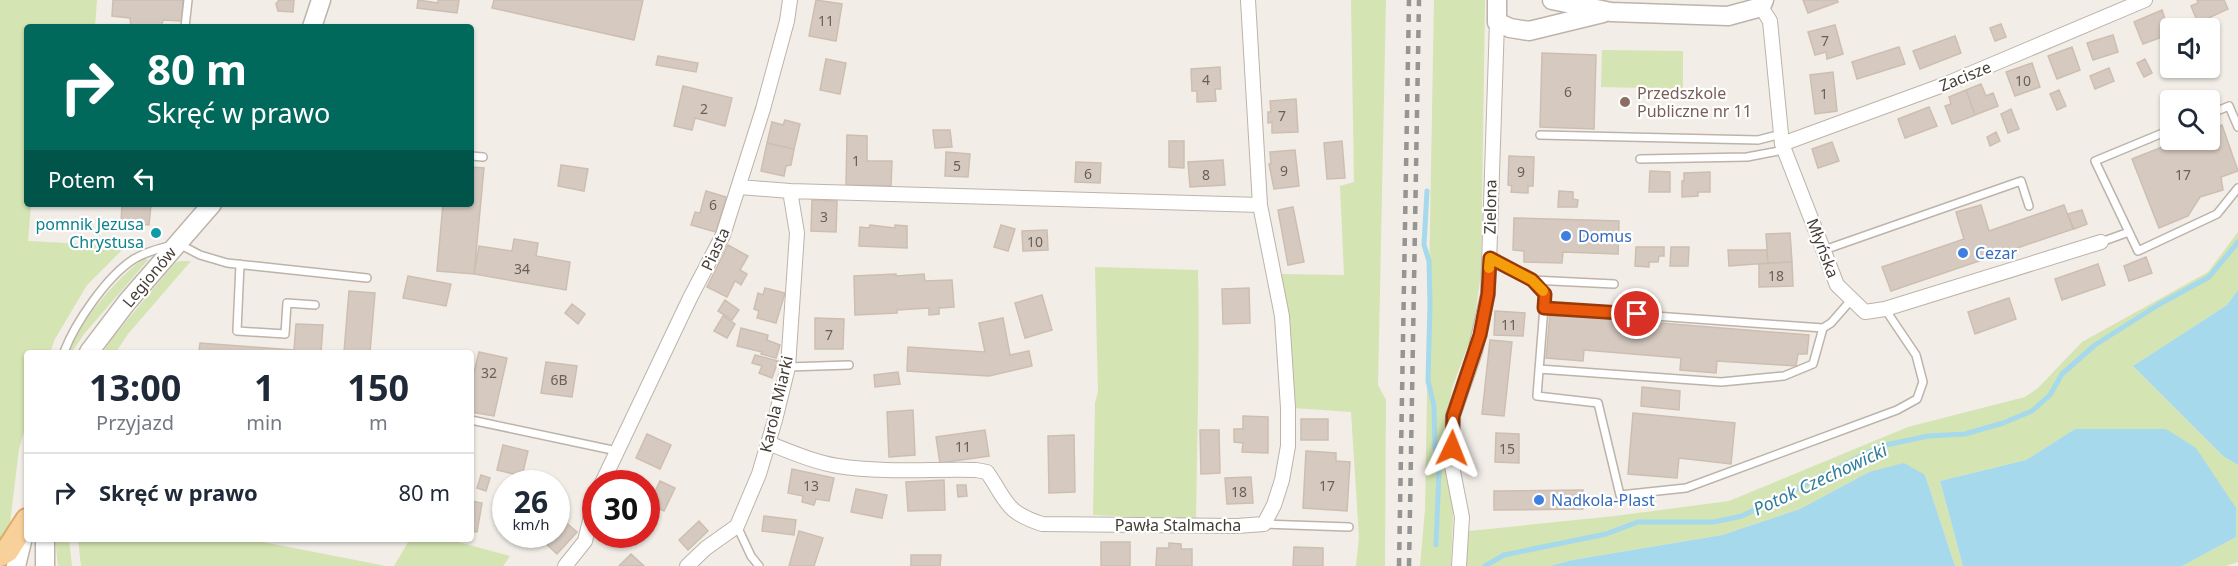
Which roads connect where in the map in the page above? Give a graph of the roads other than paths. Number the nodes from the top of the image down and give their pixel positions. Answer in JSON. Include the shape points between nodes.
{"nodes":[{"id":1,"x":188,"y":0,"type":"edge"},
{"id":2,"x":321,"y":0,"type":"edge"},
{"id":3,"x":790,"y":0,"type":"edge"},
{"id":4,"x":1248,"y":0,"type":"edge"},
{"id":5,"x":1515,"y":0,"type":"edge"},
{"id":6,"x":1552,"y":0,"type":"edge"},
{"id":7,"x":2145,"y":0,"type":"edge"},
{"id":8,"x":1763,"y":3,"type":"edge"},
{"id":9,"x":1497,"y":10,"type":"edge"},
{"id":10,"x":1611,"y":12,"type":"junction"},
{"id":11,"x":184,"y":24,"type":"edge"},
{"id":12,"x":313,"y":24,"type":"edge"},
{"id":13,"x":2220,"y":110,"type":"edge"},
{"id":14,"x":2238,"y":127,"type":"edge"},
{"id":15,"x":2160,"y":134,"type":"edge"},
{"id":16,"x":1540,"y":135,"type":"dead end"},
{"id":17,"x":1782,"y":142,"type":"junction"},
{"id":18,"x":474,"y":156,"type":"edge"},
{"id":19,"x":483,"y":158,"type":"dead end"},
{"id":20,"x":1640,"y":159,"type":"dead end"},
{"id":21,"x":739,"y":187,"type":"junction"},
{"id":22,"x":2238,"y":188,"type":"edge"},
{"id":23,"x":790,"y":191,"type":"junction"},
{"id":24,"x":1260,"y":205,"type":"junction"},
{"id":25,"x":2029,"y":206,"type":"dead end"},
{"id":26,"x":209,"y":207,"type":"edge"},
{"id":27,"x":2129,"y":232,"type":"junction"},
{"id":28,"x":2101,"y":242,"type":"joint"},
{"id":29,"x":177,"y":243,"type":"junction"},
{"id":30,"x":1824,"y":250,"type":"junction"},
{"id":31,"x":1490,"y":258,"type":"junction"},
{"id":32,"x":240,"y":264,"type":"junction"},
{"id":33,"x":367,"y":278,"type":"dead end"},
{"id":34,"x":1532,"y":280,"type":"junction"},
{"id":35,"x":1614,"y":284,"type":"dead end"},
{"id":36,"x":1852,"y":298,"type":"junction"},
{"id":37,"x":315,"y":305,"type":"dead end"},
{"id":38,"x":1544,"y":308,"type":"junction"},
{"id":39,"x":1885,"y":309,"type":"junction"},
{"id":40,"x":1823,"y":328,"type":"junction"},
{"id":41,"x":65,"y":350,"type":"edge"},
{"id":42,"x":91,"y":350,"type":"edge"},
{"id":43,"x":849,"y":364,"type":"dead end"},
{"id":44,"x":788,"y":367,"type":"junction"},
{"id":45,"x":1539,"y":369,"type":"junction"},
{"id":46,"x":474,"y":421,"type":"edge"},
{"id":47,"x":768,"y":442,"type":"junction"},
{"id":48,"x":617,"y":451,"type":"junction"},
{"id":49,"x":608,"y":470,"type":"edge"},
{"id":50,"x":1264,"y":524,"type":"junction"},
{"id":51,"x":24,"y":525,"type":"edge"},
{"id":52,"x":737,"y":526,"type":"junction"},
{"id":53,"x":1349,"y":527,"type":"dead end"},
{"id":54,"x":24,"y":533,"type":"edge"},
{"id":55,"x":45,"y":542,"type":"edge"},
{"id":56,"x":582,"y":545,"type":"edge"},
{"id":57,"x":0,"y":555,"type":"edge"},
{"id":58,"x":16,"y":566,"type":"edge"},
{"id":59,"x":45,"y":566,"type":"edge"},
{"id":60,"x":565,"y":566,"type":"edge"},
{"id":61,"x":687,"y":566,"type":"edge"},
{"id":62,"x":759,"y":566,"type":"edge"},
{"id":63,"x":1459,"y":566,"type":"edge"}],
"edges":[{"from":1,"to":11,"type":"lane"},
{"from":2,"to":12,"type":"street"},
{"from":3,"to":21,"type":"street","name":"Piasta","via":[[764,109]]},
{"from":4,"to":24,"type":"street","name":"Pawła Stalmacha"},
{"from":5,"to":9,"type":"street"},
{"from":6,"to":10,"type":"street"},
{"from":7,"to":17,"type":"street","name":"Zacisze","via":[[1946,84]]},
{"from":8,"to":10,"type":"street","via":[[1728,16]]},
{"from":8,"to":17,"type":"street","name":"Młyńska","via":[[1770,21]]},
{"from":9,"to":10,"type":"street","via":[[1510,28],[1529,31]]},
{"from":9,"to":31,"type":"street","name":"Zielona"},
{"from":13,"to":14,"type":"lane","via":[[2229,106]]},
{"from":15,"to":27,"type":"lane","via":[[2096,161]]},
{"from":16,"to":17,"type":"lane"},
{"from":17,"to":20,"type":"lane","via":[[1747,157]]},
{"from":17,"to":30,"type":"street","name":"Młyńska"},
{"from":18,"to":19,"type":"lane"},
{"from":21,"to":23,"type":"street"},
{"from":21,"to":48,"type":"street","name":"Piasta","via":[[723,235]]},
{"from":22,"to":27,"type":"lane","via":[[2217,214],[2138,251]]},
{"from":23,"to":24,"type":"street"},
{"from":23,"to":44,"type":"street","name":"Karola Miarki","via":[[797,233]]},
{"from":24,"to":50,"type":"street","name":"Pawła Stalmacha","via":[[1282,316],[1288,408],[1288,446],[1282,480]]},
{"from":25,"to":30,"type":"lane","via":[[2021,181]]},
{"from":26,"to":29,"type":"street","name":"Legionów"},
{"from":27,"to":28,"type":"lane"},
{"from":28,"to":39,"type":"street","name":"Młyńska"},
{"from":29,"to":32,"type":"lane","via":[[200,255]]},
{"from":29,"to":41,"type":"lane","via":[[123,267],[81,318]]},
{"from":29,"to":42,"type":"street","name":"Legionów"},
{"from":30,"to":36,"type":"street","name":"Młyńska","via":[[1837,285]]},
{"from":31,"to":34,"type":"lane"},
{"from":31,"to":63,"type":"street","name":"Zielona","via":[[1480,335],[1453,416],[1452,466],[1462,517]]},
{"from":32,"to":33,"type":"lane"},
{"from":32,"to":37,"type":"lane","via":[[237,331],[285,334],[288,303]]},
{"from":34,"to":35,"type":"lane"},
{"from":34,"to":38,"type":"lane","via":[[1545,294]]},
{"from":36,"to":39,"type":"street","name":"Młyńska","via":[[1865,312]]},
{"from":36,"to":40,"type":"lane"},
{"from":38,"to":40,"type":"lane"},
{"from":38,"to":45,"type":"lane"},
{"from":39,"to":45,"type":"lane","via":[[1916,355],[1923,382],[1917,399],[1897,410],[1686,488],[1620,495],[1598,403],[1537,396]]},
{"from":40,"to":45,"type":"lane","via":[[1813,364],[1784,376],[1721,382]]},
{"from":43,"to":44,"type":"lane"},
{"from":44,"to":47,"type":"street","name":"Karola Miarki"},
{"from":46,"to":48,"type":"lane"},
{"from":47,"to":50,"type":"street","name":"Pawła Stalmacha","via":[[808,458],[869,470],[987,472],[1010,509],[1042,524]]},
{"from":47,"to":52,"type":"street","name":"Karola Miarki"},
{"from":48,"to":49,"type":"street","name":"Piasta"},
{"from":50,"to":53,"type":"lane"},
{"from":51,"to":57,"type":"main road","via":[[7,551]]},
{"from":52,"to":61,"type":"street"},
{"from":52,"to":62,"type":"lane"},
{"from":54,"to":58,"type":"street"},
{"from":55,"to":59,"type":"street"},
{"from":56,"to":60,"type":"street"}]}
